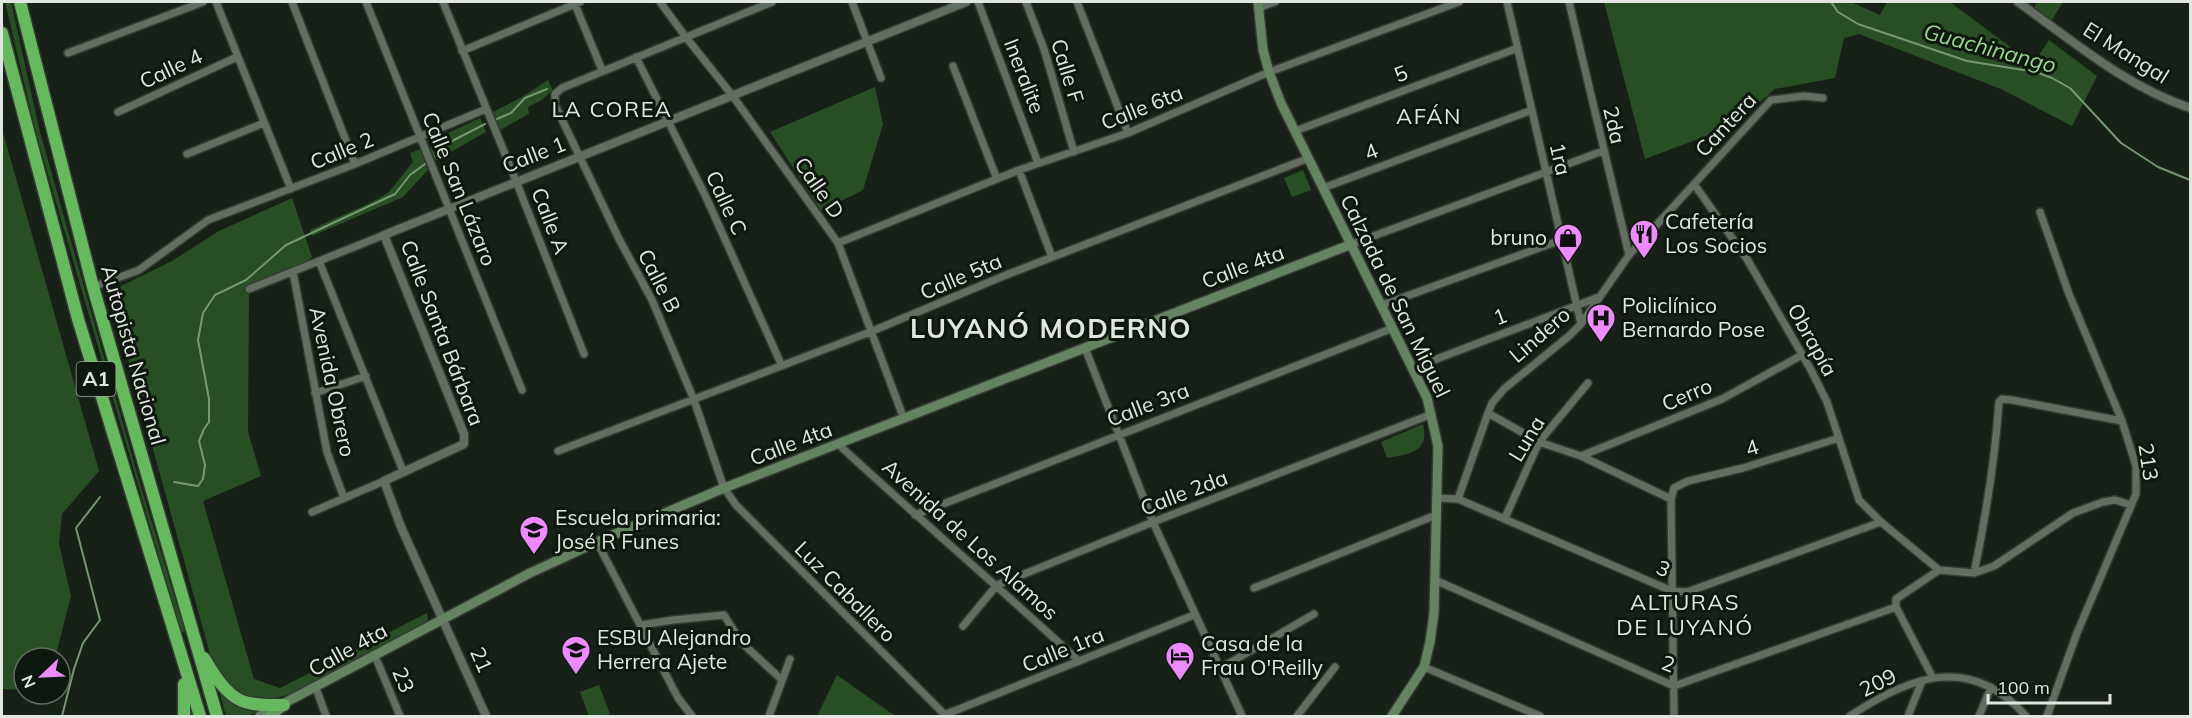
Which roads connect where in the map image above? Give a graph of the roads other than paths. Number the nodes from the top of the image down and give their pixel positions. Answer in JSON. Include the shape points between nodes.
{"nodes":[{"id":1,"x":20,"y":2,"type":"edge"},
{"id":2,"x":203,"y":2,"type":"edge"},
{"id":3,"x":216,"y":2,"type":"edge"},
{"id":4,"x":292,"y":2,"type":"edge"},
{"id":5,"x":366,"y":2,"type":"edge"},
{"id":6,"x":442,"y":2,"type":"edge"},
{"id":7,"x":576,"y":2,"type":"edge"},
{"id":8,"x":660,"y":2,"type":"edge"},
{"id":9,"x":772,"y":2,"type":"edge"},
{"id":10,"x":852,"y":2,"type":"edge"},
{"id":11,"x":966,"y":2,"type":"edge"},
{"id":12,"x":978,"y":2,"type":"edge"},
{"id":13,"x":1026,"y":2,"type":"edge"},
{"id":14,"x":1077,"y":2,"type":"edge"},
{"id":15,"x":1275,"y":2,"type":"edge"},
{"id":16,"x":1459,"y":2,"type":"edge"},
{"id":17,"x":1507,"y":2,"type":"edge"},
{"id":18,"x":1569,"y":2,"type":"edge"},
{"id":19,"x":2018,"y":2,"type":"edge"},
{"id":20,"x":1258,"y":5,"type":"edge"},
{"id":21,"x":2,"y":33,"type":"edge"},
{"id":22,"x":685,"y":36,"type":"junction"},
{"id":23,"x":867,"y":41,"type":"junction"},
{"id":24,"x":1518,"y":48,"type":"junction"},
{"id":25,"x":462,"y":51,"type":"junction"},
{"id":26,"x":68,"y":53,"type":"dead end"},
{"id":27,"x":237,"y":57,"type":"junction"},
{"id":28,"x":636,"y":57,"type":"junction"},
{"id":29,"x":953,"y":66,"type":"dead end"},
{"id":30,"x":602,"y":70,"type":"junction"},
{"id":31,"x":1269,"y":72,"type":"junction"},
{"id":32,"x":881,"y":78,"type":"dead end"},
{"id":33,"x":732,"y":96,"type":"junction"},
{"id":34,"x":1823,"y":98,"type":"dead end"},
{"id":35,"x":2190,"y":108,"type":"edge"},
{"id":36,"x":486,"y":109,"type":"junction"},
{"id":37,"x":1532,"y":110,"type":"junction"},
{"id":38,"x":118,"y":112,"type":"dead end"},
{"id":39,"x":668,"y":121,"type":"junction"},
{"id":40,"x":264,"y":123,"type":"junction"},
{"id":41,"x":1295,"y":130,"type":"junction"},
{"id":42,"x":1128,"y":133,"type":"junction"},
{"id":43,"x":421,"y":137,"type":"junction"},
{"id":44,"x":1603,"y":151,"type":"junction"},
{"id":45,"x":1074,"y":152,"type":"junction"},
{"id":46,"x":187,"y":154,"type":"dead end"},
{"id":47,"x":580,"y":157,"type":"junction"},
{"id":48,"x":1309,"y":158,"type":"junction"},
{"id":49,"x":1038,"y":163,"type":"junction"},
{"id":50,"x":355,"y":164,"type":"junction"},
{"id":51,"x":1019,"y":170,"type":"junction"},
{"id":52,"x":1547,"y":172,"type":"junction"},
{"id":53,"x":997,"y":178,"type":"junction"},
{"id":54,"x":516,"y":181,"type":"junction"},
{"id":55,"x":1694,"y":184,"type":"junction"},
{"id":56,"x":1323,"y":188,"type":"junction"},
{"id":57,"x":291,"y":189,"type":"junction"},
{"id":58,"x":449,"y":209,"type":"junction"},
{"id":59,"x":2040,"y":212,"type":"dead end"},
{"id":60,"x":384,"y":235,"type":"junction"},
{"id":61,"x":1561,"y":240,"type":"junction"},
{"id":62,"x":838,"y":243,"type":"junction"},
{"id":63,"x":1352,"y":244,"type":"junction"},
{"id":64,"x":1629,"y":255,"type":"junction"},
{"id":65,"x":1052,"y":257,"type":"junction"},
{"id":66,"x":319,"y":261,"type":"junction"},
{"id":67,"x":293,"y":272,"type":"junction"},
{"id":68,"x":93,"y":287,"type":"junction"},
{"id":69,"x":249,"y":289,"type":"dead end"},
{"id":70,"x":1599,"y":297,"type":"junction"},
{"id":71,"x":1382,"y":304,"type":"junction"},
{"id":72,"x":1576,"y":305,"type":"junction"},
{"id":73,"x":1581,"y":324,"type":"junction"},
{"id":74,"x":1393,"y":328,"type":"junction"},
{"id":75,"x":870,"y":332,"type":"junction"},
{"id":76,"x":1085,"y":348,"type":"junction"},
{"id":77,"x":584,"y":354,"type":"dead end"},
{"id":78,"x":1802,"y":354,"type":"junction"},
{"id":79,"x":782,"y":366,"type":"junction"},
{"id":80,"x":1413,"y":368,"type":"junction"},
{"id":81,"x":366,"y":376,"type":"junction"},
{"id":82,"x":1588,"y":383,"type":"dead end"},
{"id":83,"x":522,"y":390,"type":"dead end"},
{"id":84,"x":315,"y":393,"type":"junction"},
{"id":85,"x":694,"y":400,"type":"junction"},
{"id":86,"x":1488,"y":413,"type":"junction"},
{"id":87,"x":1432,"y":414,"type":"junction"},
{"id":88,"x":904,"y":419,"type":"junction"},
{"id":89,"x":2122,"y":421,"type":"junction"},
{"id":90,"x":1119,"y":433,"type":"junction"},
{"id":91,"x":1839,"y":438,"type":"junction"},
{"id":92,"x":1539,"y":442,"type":"junction"},
{"id":93,"x":839,"y":445,"type":"junction"},
{"id":94,"x":558,"y":451,"type":"dead end"},
{"id":95,"x":1581,"y":456,"type":"junction"},
{"id":96,"x":403,"y":471,"type":"junction"},
{"id":97,"x":384,"y":481,"type":"junction"},
{"id":98,"x":724,"y":488,"type":"junction"},
{"id":99,"x":345,"y":498,"type":"junction"},
{"id":100,"x":1436,"y":498,"type":"junction"},
{"id":101,"x":1458,"y":499,"type":"junction"},
{"id":102,"x":1671,"y":499,"type":"junction"},
{"id":103,"x":2131,"y":505,"type":"junction"},
{"id":104,"x":312,"y":512,"type":"dead end"},
{"id":105,"x":915,"y":514,"type":"junction"},
{"id":106,"x":1436,"y":515,"type":"junction"},
{"id":107,"x":1505,"y":518,"type":"junction"},
{"id":108,"x":1153,"y":522,"type":"junction"},
{"id":109,"x":1881,"y":522,"type":"junction"},
{"id":110,"x":597,"y":542,"type":"junction"},
{"id":111,"x":1939,"y":570,"type":"junction"},
{"id":112,"x":1974,"y":573,"type":"junction"},
{"id":113,"x":1435,"y":580,"type":"junction"},
{"id":114,"x":997,"y":585,"type":"junction"},
{"id":115,"x":1254,"y":588,"type":"dead end"},
{"id":116,"x":1672,"y":591,"type":"junction"},
{"id":117,"x":1896,"y":603,"type":"junction"},
{"id":118,"x":1314,"y":614,"type":"dead end"},
{"id":119,"x":1194,"y":615,"type":"junction"},
{"id":120,"x":443,"y":619,"type":"junction"},
{"id":121,"x":642,"y":626,"type":"junction"},
{"id":122,"x":963,"y":626,"type":"dead end"},
{"id":123,"x":197,"y":647,"type":"junction"},
{"id":124,"x":181,"y":656,"type":"junction"},
{"id":125,"x":375,"y":656,"type":"junction"},
{"id":126,"x":790,"y":659,"type":"dead end"},
{"id":127,"x":1078,"y":661,"type":"junction"},
{"id":128,"x":1335,"y":667,"type":"dead end"},
{"id":129,"x":1424,"y":667,"type":"junction"},
{"id":130,"x":1219,"y":669,"type":"junction"},
{"id":131,"x":1933,"y":678,"type":"junction"},
{"id":132,"x":781,"y":679,"type":"junction"},
{"id":133,"x":1922,"y":681,"type":"junction"},
{"id":134,"x":1674,"y":686,"type":"junction"},
{"id":135,"x":1991,"y":687,"type":"junction"},
{"id":136,"x":316,"y":688,"type":"junction"},
{"id":137,"x":284,"y":705,"type":"junction"},
{"id":138,"x":266,"y":716,"type":"edge"},
{"id":139,"x":945,"y":716,"type":"edge"},
{"id":140,"x":184,"y":717,"type":"edge"},
{"id":141,"x":200,"y":717,"type":"edge"},
{"id":142,"x":217,"y":717,"type":"edge"},
{"id":143,"x":326,"y":717,"type":"edge"},
{"id":144,"x":400,"y":717,"type":"edge"},
{"id":145,"x":486,"y":717,"type":"edge"},
{"id":146,"x":692,"y":717,"type":"edge"},
{"id":147,"x":769,"y":717,"type":"edge"},
{"id":148,"x":1242,"y":717,"type":"edge"},
{"id":149,"x":1297,"y":717,"type":"edge"},
{"id":150,"x":1392,"y":717,"type":"edge"},
{"id":151,"x":1540,"y":717,"type":"edge"},
{"id":152,"x":1674,"y":717,"type":"edge"},
{"id":153,"x":1850,"y":717,"type":"edge"},
{"id":154,"x":1908,"y":717,"type":"edge"},
{"id":155,"x":1979,"y":717,"type":"edge"},
{"id":156,"x":2026,"y":717,"type":"edge"},
{"id":157,"x":2047,"y":717,"type":"edge"}],
"edges":[{"from":1,"to":68,"type":"highway","name":"Autopista Nacional","number":"A1"},
{"from":2,"to":26,"type":"street"},
{"from":3,"to":27,"type":"street"},
{"from":4,"to":50,"type":"street"},
{"from":5,"to":43,"type":"street","name":"Calle San Lázaro"},
{"from":6,"to":25,"type":"street","name":"Calle A"},
{"from":7,"to":25,"type":"street"},
{"from":7,"to":30,"type":"street"},
{"from":8,"to":22,"type":"street","name":"Calle D"},
{"from":9,"to":22,"type":"street"},
{"from":10,"to":23,"type":"street"},
{"from":11,"to":23,"type":"street","name":"Calle 1"},
{"from":12,"to":49,"type":"street","name":"Ineralite"},
{"from":13,"to":45,"type":"street","name":"Calle F"},
{"from":14,"to":42,"type":"street"},
{"from":15,"to":20,"type":"street"},
{"from":16,"to":31,"type":"street","name":"Calle 6ta"},
{"from":17,"to":24,"type":"street","name":"1ra"},
{"from":18,"to":44,"type":"street","name":"2da"},
{"from":19,"to":35,"type":"street","name":"El Mangal","via":[[2111,70]]},
{"from":20,"to":31,"type":"main road","name":"Calzada de San Miguel"},
{"from":21,"to":124,"type":"highway","name":"Autopista Nacional","number":"A1","via":[[78,320]]},
{"from":22,"to":28,"type":"street"},
{"from":22,"to":33,"type":"street","name":"Calle D"},
{"from":23,"to":32,"type":"street"},
{"from":23,"to":33,"type":"street","name":"Calle 1"},
{"from":24,"to":37,"type":"street","name":"1ra"},
{"from":24,"to":41,"type":"street","name":"5"},
{"from":25,"to":36,"type":"street","name":"Calle A"},
{"from":27,"to":38,"type":"street","name":"Calle 4"},
{"from":27,"to":40,"type":"street"},
{"from":28,"to":30,"type":"street"},
{"from":28,"to":39,"type":"street","name":"Calle C"},
{"from":29,"to":53,"type":"street"},
{"from":30,"to":47,"type":"street","name":"Calle B","via":[[555,94],[557,109]]},
{"from":31,"to":41,"type":"main road","name":"Calzada de San Miguel"},
{"from":31,"to":42,"type":"street","name":"Calle 6ta"},
{"from":33,"to":39,"type":"street","name":"Calle 1"},
{"from":33,"to":62,"type":"street","name":"Calle D"},
{"from":34,"to":55,"type":"street","name":"Cantera","via":[[1771,100]]},
{"from":36,"to":43,"type":"street","name":"Calle 2"},
{"from":36,"to":54,"type":"street","name":"Calle A"},
{"from":37,"to":52,"type":"street","name":"1ra"},
{"from":37,"to":56,"type":"street","name":"4"},
{"from":39,"to":47,"type":"street","name":"Calle 1"},
{"from":39,"to":79,"type":"street","name":"Calle C"},
{"from":40,"to":46,"type":"street"},
{"from":40,"to":57,"type":"street"},
{"from":41,"to":48,"type":"main road","name":"Calzada de San Miguel"},
{"from":42,"to":45,"type":"street","name":"Calle 6ta"},
{"from":43,"to":50,"type":"street","name":"Calle 2"},
{"from":43,"to":58,"type":"street","name":"Calle San Lázaro"},
{"from":44,"to":52,"type":"street"},
{"from":44,"to":64,"type":"street","name":"2da"},
{"from":45,"to":49,"type":"street","name":"Calle 6ta"},
{"from":47,"to":54,"type":"street","name":"Calle 1"},
{"from":47,"to":85,"type":"street","name":"Calle B","via":[[652,300]]},
{"from":48,"to":56,"type":"main road","name":"Calzada de San Miguel"},
{"from":48,"to":65,"type":"street","name":"Calle 5ta"},
{"from":49,"to":51,"type":"street","name":"Calle 6ta"},
{"from":50,"to":57,"type":"street","name":"Calle 2"},
{"from":51,"to":53,"type":"street","name":"Calle 6ta"},
{"from":51,"to":65,"type":"street"},
{"from":52,"to":61,"type":"street","name":"1ra"},
{"from":52,"to":63,"type":"street"},
{"from":53,"to":62,"type":"street","name":"Calle 6ta"},
{"from":54,"to":58,"type":"street","name":"Calle 1"},
{"from":54,"to":77,"type":"street","name":"Calle A"},
{"from":55,"to":64,"type":"street","name":"Lindero"},
{"from":55,"to":78,"type":"street","name":"Obrapía","via":[[1747,259]]},
{"from":56,"to":63,"type":"main road","name":"Calzada de San Miguel"},
{"from":57,"to":68,"type":"street","name":"Calle 2","via":[[208,220],[139,270]]},
{"from":58,"to":60,"type":"street","name":"Calle 1"},
{"from":58,"to":83,"type":"street","name":"Calle San Lázaro"},
{"from":59,"to":89,"type":"street","name":"213"},
{"from":60,"to":66,"type":"street","name":"Calle 1"},
{"from":60,"to":96,"type":"street","name":"Calle Santa Bárbara","via":[[464,434],[464,444]]},
{"from":61,"to":71,"type":"street"},
{"from":61,"to":72,"type":"street","name":"1ra"},
{"from":62,"to":75,"type":"street","name":"Calle D"},
{"from":63,"to":71,"type":"main road","name":"Calzada de San Miguel"},
{"from":63,"to":76,"type":"main road","name":"Calle 4ta"},
{"from":64,"to":70,"type":"street","name":"Lindero"},
{"from":65,"to":75,"type":"street","name":"Calle 5ta"},
{"from":66,"to":67,"type":"street","name":"Calle 1"},
{"from":66,"to":81,"type":"street"},
{"from":67,"to":69,"type":"street","name":"Calle 1"},
{"from":67,"to":84,"type":"street","name":"Avenida Obrero"},
{"from":68,"to":123,"type":"highway","name":"Autopista Nacional","number":"A1"},
{"from":70,"to":72,"type":"street","name":"1"},
{"from":70,"to":73,"type":"street","name":"Lindero"},
{"from":71,"to":74,"type":"main road","name":"Calzada de San Miguel"},
{"from":72,"to":73,"type":"street","name":"1ra"},
{"from":72,"to":80,"type":"street","name":"1"},
{"from":73,"to":86,"type":"street","name":"Lindero","via":[[1504,389]]},
{"from":74,"to":80,"type":"main road","name":"Calzada de San Miguel"},
{"from":74,"to":90,"type":"street","name":"Calle 3ra"},
{"from":75,"to":79,"type":"street","name":"Calle 5ta"},
{"from":75,"to":88,"type":"street","name":"Calle D"},
{"from":76,"to":88,"type":"main road","name":"Calle 4ta"},
{"from":76,"to":90,"type":"street"},
{"from":78,"to":91,"type":"street","name":"Obrapía","via":[[1827,402]]},
{"from":78,"to":95,"type":"street","name":"Cerro","via":[[1722,399]]},
{"from":79,"to":85,"type":"street","name":"Calle 5ta"},
{"from":80,"to":87,"type":"main road","name":"Calzada de San Miguel"},
{"from":81,"to":84,"type":"street"},
{"from":81,"to":96,"type":"street"},
{"from":82,"to":92,"type":"street","name":"Luna"},
{"from":84,"to":99,"type":"street","name":"Avenida Obrero","via":[[327,452]]},
{"from":85,"to":94,"type":"street","name":"Calle 5ta"},
{"from":85,"to":98,"type":"street","name":"Calle B"},
{"from":86,"to":92,"type":"street"},
{"from":86,"to":101,"type":"street","name":"Lindero"},
{"from":87,"to":100,"type":"main road","name":"Calzada de San Miguel","via":[[1438,446]]},
{"from":87,"to":108,"type":"street","name":"Calle 2da"},
{"from":88,"to":93,"type":"main road","name":"Calle 4ta"},
{"from":89,"to":103,"type":"street","name":"213","via":[[2136,466],[2136,494]]},
{"from":89,"to":112,"type":"street","via":[[2012,400],[1999,402],[1995,453]]},
{"from":90,"to":105,"type":"street","name":"Calle 3ra"},
{"from":90,"to":108,"type":"street"},
{"from":91,"to":102,"type":"street","name":"4","via":[[1688,481],[1674,488]]},
{"from":91,"to":109,"type":"street","name":"Obrapía","via":[[1860,500]]},
{"from":92,"to":95,"type":"street"},
{"from":92,"to":107,"type":"street","name":"Luna"},
{"from":93,"to":98,"type":"main road","name":"Calle 4ta"},
{"from":93,"to":105,"type":"street","name":"Avenida de Los Alamos"},
{"from":95,"to":102,"type":"street"},
{"from":96,"to":97,"type":"street"},
{"from":97,"to":99,"type":"street"},
{"from":97,"to":120,"type":"street","name":"21"},
{"from":98,"to":110,"type":"main road","name":"Calle 4ta"},
{"from":98,"to":139,"type":"street","name":"Luz Caballero","via":[[744,513]]},
{"from":99,"to":104,"type":"street"},
{"from":100,"to":101,"type":"street","name":"3"},
{"from":100,"to":106,"type":"main road","name":"Calzada de San Miguel"},
{"from":101,"to":107,"type":"street","name":"3"},
{"from":102,"to":116,"type":"street"},
{"from":103,"to":112,"type":"street","via":[[2115,500],[2073,513],[1994,566]]},
{"from":103,"to":157,"type":"street","name":"213","via":[[2077,633]]},
{"from":105,"to":114,"type":"street","name":"Avenida de Los Alamos"},
{"from":106,"to":113,"type":"main road","name":"Calzada de San Miguel"},
{"from":106,"to":115,"type":"street"},
{"from":107,"to":116,"type":"street","name":"3"},
{"from":108,"to":114,"type":"street","name":"Calle 2da"},
{"from":108,"to":119,"type":"street"},
{"from":109,"to":111,"type":"street","name":"Obrapía"},
{"from":109,"to":116,"type":"street","name":"3","via":[[1687,592]]},
{"from":110,"to":120,"type":"main road","name":"Calle 4ta"},
{"from":110,"to":121,"type":"street"},
{"from":111,"to":112,"type":"street"},
{"from":111,"to":117,"type":"street","name":"2"},
{"from":113,"to":129,"type":"main road","name":"Calzada de San Miguel","via":[[1432,633]]},
{"from":113,"to":134,"type":"street","name":"2"},
{"from":114,"to":122,"type":"street","name":"Calle 2da"},
{"from":114,"to":127,"type":"street","name":"Avenida de Los Alamos"},
{"from":116,"to":134,"type":"street"},
{"from":117,"to":131,"type":"street"},
{"from":117,"to":134,"type":"street","name":"2"},
{"from":118,"to":130,"type":"street"},
{"from":119,"to":127,"type":"street","name":"Calle 1ra"},
{"from":119,"to":130,"type":"street"},
{"from":120,"to":125,"type":"main road","name":"Calle 4ta"},
{"from":120,"to":145,"type":"street","name":"21"},
{"from":121,"to":132,"type":"street","via":[[724,615],[741,642]]},
{"from":121,"to":146,"type":"street","via":[[678,698]]},
{"from":123,"to":137,"type":"highway","via":[[235,697],[246,702]]},
{"from":123,"to":142,"type":"highway","name":"Autopista Nacional","number":"A1"},
{"from":124,"to":140,"type":"highway"},
{"from":124,"to":141,"type":"highway","name":"Autopista Nacional","number":"A1"},
{"from":125,"to":136,"type":"main road","name":"Calle 4ta"},
{"from":125,"to":144,"type":"street","name":"23"},
{"from":126,"to":132,"type":"street"},
{"from":127,"to":139,"type":"street","name":"Calle 1ra"},
{"from":128,"to":149,"type":"street"},
{"from":129,"to":150,"type":"main road","name":"Calzada de San Miguel"},
{"from":129,"to":151,"type":"street"},
{"from":130,"to":148,"type":"street"},
{"from":131,"to":133,"type":"street","name":"209"},
{"from":131,"to":135,"type":"street","name":"209","via":[[1962,677]]},
{"from":132,"to":147,"type":"street"},
{"from":133,"to":153,"type":"street","name":"209","via":[[1878,698]]},
{"from":133,"to":154,"type":"street"},
{"from":134,"to":152,"type":"street"},
{"from":135,"to":155,"type":"street"},
{"from":135,"to":156,"type":"street"},
{"from":136,"to":137,"type":"main road","name":"Calle 4ta"},
{"from":136,"to":143,"type":"street"},
{"from":137,"to":138,"type":"main road"}]}
